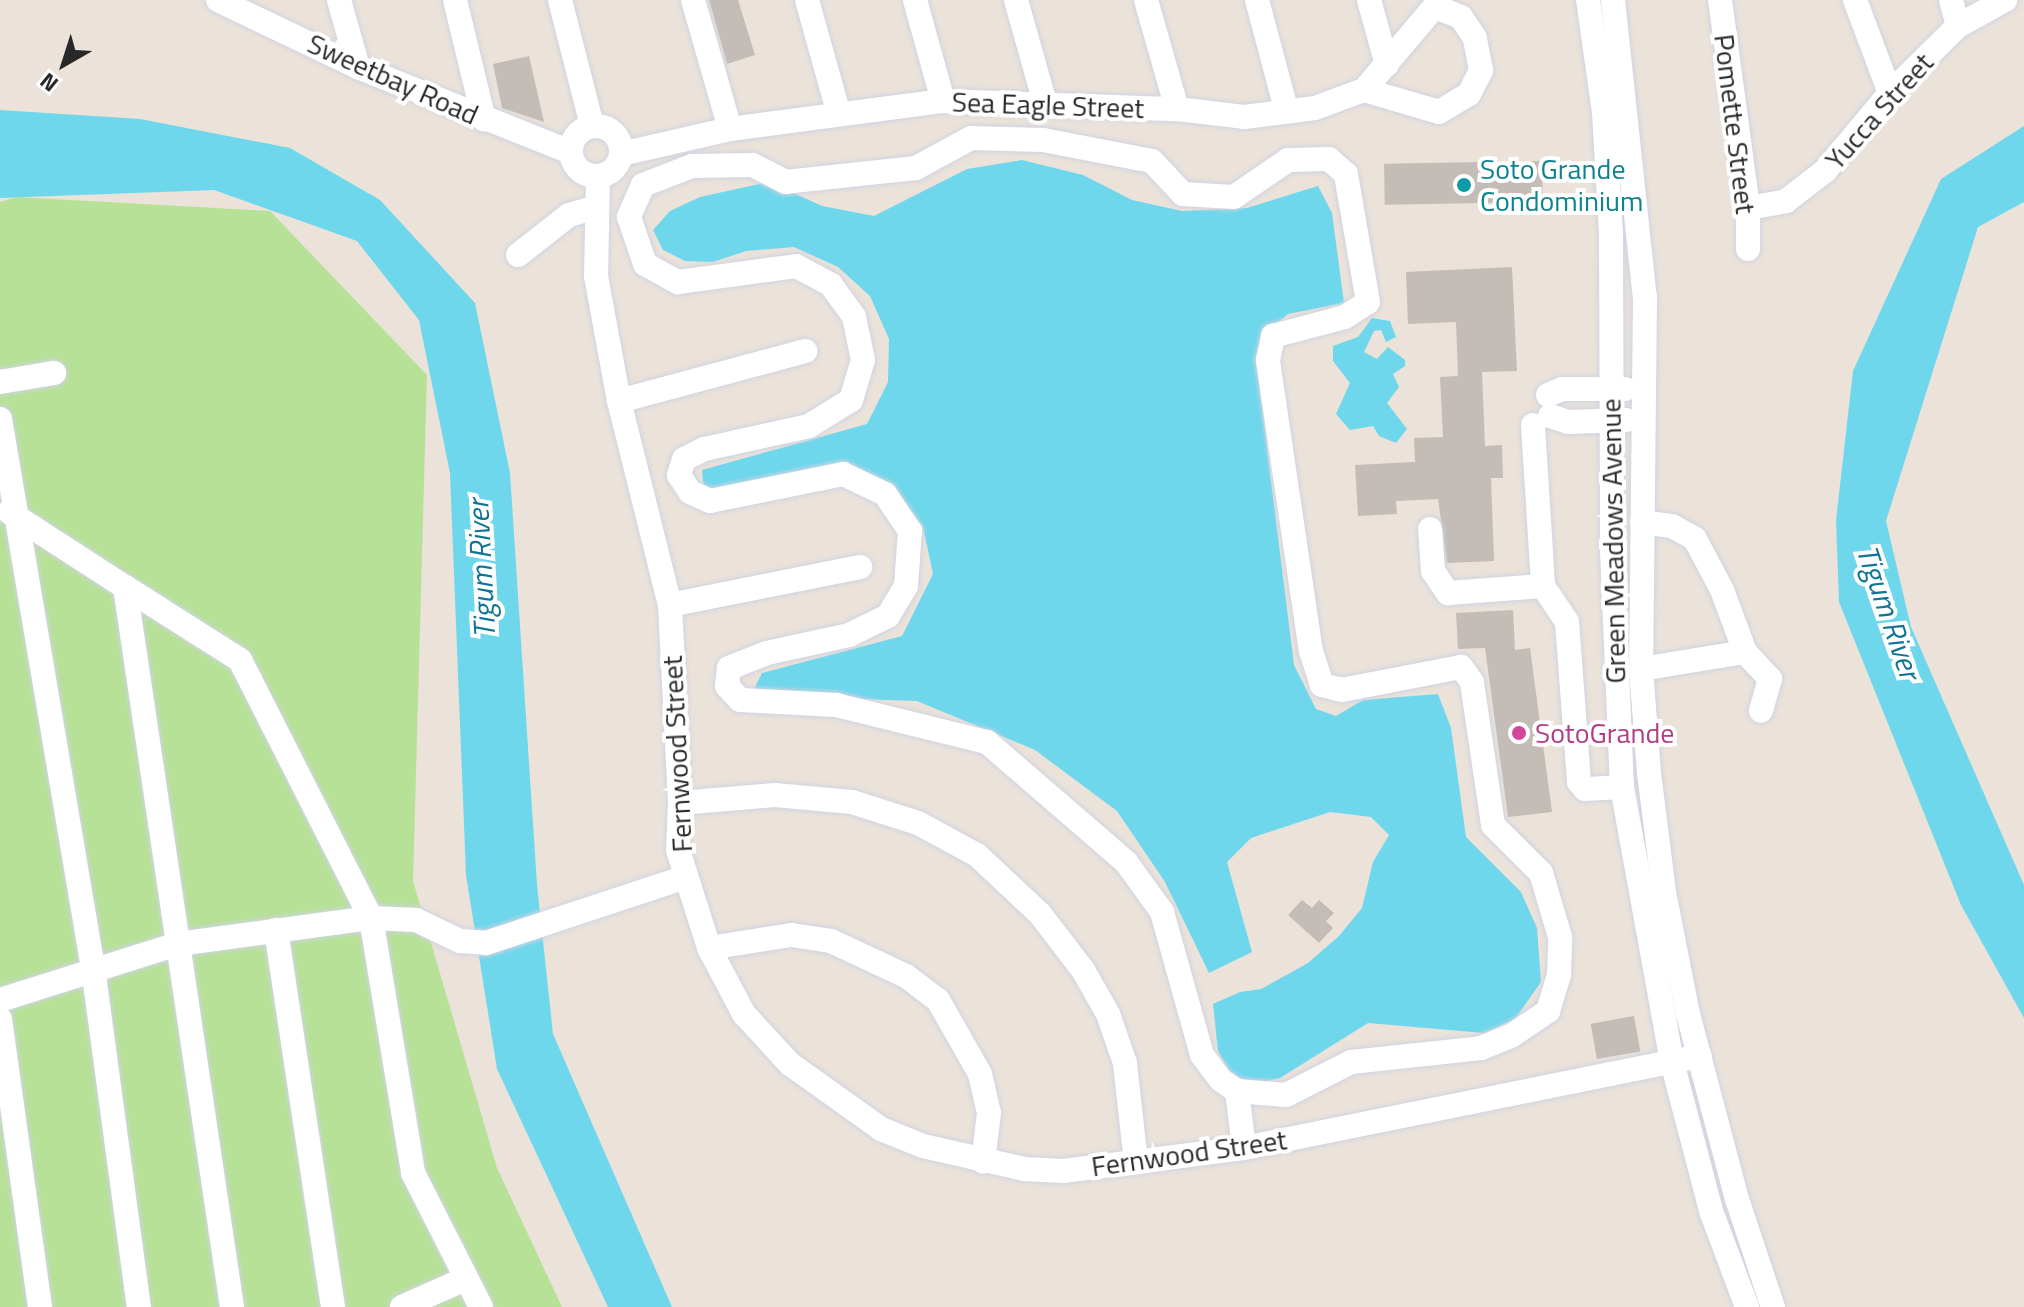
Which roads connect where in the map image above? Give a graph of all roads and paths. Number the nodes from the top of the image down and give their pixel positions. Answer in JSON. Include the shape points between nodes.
{"nodes":[{"id":1,"x":339,"y":0,"type":"edge"},
{"id":2,"x":455,"y":0,"type":"edge"},
{"id":3,"x":560,"y":0,"type":"edge"},
{"id":4,"x":693,"y":0,"type":"edge"},
{"id":5,"x":807,"y":0,"type":"edge"},
{"id":6,"x":915,"y":0,"type":"edge"},
{"id":7,"x":1016,"y":0,"type":"edge"},
{"id":8,"x":1146,"y":0,"type":"edge"},
{"id":9,"x":1257,"y":0,"type":"edge"},
{"id":10,"x":1369,"y":0,"type":"edge"},
{"id":11,"x":1588,"y":0,"type":"edge"},
{"id":12,"x":1613,"y":0,"type":"edge"},
{"id":13,"x":1720,"y":0,"type":"edge"},
{"id":14,"x":1855,"y":0,"type":"edge"},
{"id":15,"x":1951,"y":0,"type":"edge"},
{"id":16,"x":2005,"y":0,"type":"edge"},
{"id":17,"x":224,"y":1,"type":"edge"},
{"id":18,"x":1439,"y":4,"type":"edge"},
{"id":19,"x":1958,"y":26,"type":"junction"},
{"id":20,"x":1387,"y":65,"type":"junction"},
{"id":21,"x":358,"y":67,"type":"junction"},
{"id":22,"x":1364,"y":90,"type":"junction"},
{"id":23,"x":1890,"y":93,"type":"junction"},
{"id":24,"x":943,"y":101,"type":"junction"},
{"id":25,"x":1045,"y":103,"type":"junction"},
{"id":26,"x":1177,"y":109,"type":"junction"},
{"id":27,"x":1286,"y":109,"type":"junction"},
{"id":28,"x":838,"y":111,"type":"junction"},
{"id":29,"x":484,"y":120,"type":"junction"},
{"id":30,"x":592,"y":126,"type":"junction"},
{"id":31,"x":730,"y":129,"type":"junction"},
{"id":32,"x":571,"y":152,"type":"junction"},
{"id":33,"x":621,"y":154,"type":"junction"},
{"id":34,"x":598,"y":176,"type":"junction"},
{"id":35,"x":593,"y":208,"type":"junction"},
{"id":36,"x":1748,"y":208,"type":"junction"},
{"id":37,"x":1748,"y":249,"type":"dead end"},
{"id":38,"x":518,"y":255,"type":"dead end"},
{"id":39,"x":805,"y":351,"type":"dead end"},
{"id":40,"x":54,"y":373,"type":"dead end"},
{"id":41,"x":0,"y":382,"type":"edge"},
{"id":42,"x":1609,"y":389,"type":"junction"},
{"id":43,"x":1644,"y":390,"type":"junction"},
{"id":44,"x":619,"y":401,"type":"junction"},
{"id":45,"x":1543,"y":412,"type":"junction"},
{"id":46,"x":0,"y":419,"type":"edge"},
{"id":47,"x":1644,"y":419,"type":"junction"},
{"id":48,"x":1611,"y":421,"type":"junction"},
{"id":49,"x":8,"y":512,"type":"edge"},
{"id":50,"x":1642,"y":522,"type":"junction"},
{"id":51,"x":1430,"y":529,"type":"dead end"},
{"id":52,"x":860,"y":567,"type":"dead end"},
{"id":53,"x":1543,"y":586,"type":"junction"},
{"id":54,"x":125,"y":587,"type":"junction"},
{"id":55,"x":670,"y":605,"type":"junction"},
{"id":56,"x":1745,"y":652,"type":"junction"},
{"id":57,"x":1641,"y":669,"type":"junction"},
{"id":58,"x":1761,"y":711,"type":"dead end"},
{"id":59,"x":1622,"y":787,"type":"junction"},
{"id":60,"x":680,"y":803,"type":"junction"},
{"id":61,"x":685,"y":877,"type":"junction"},
{"id":62,"x":371,"y":918,"type":"junction"},
{"id":63,"x":276,"y":930,"type":"junction"},
{"id":64,"x":178,"y":944,"type":"junction"},
{"id":65,"x":709,"y":948,"type":"junction"},
{"id":66,"x":93,"y":968,"type":"junction"},
{"id":67,"x":0,"y":1000,"type":"edge"},
{"id":68,"x":0,"y":1019,"type":"edge"},
{"id":69,"x":1700,"y":1056,"type":"junction"},
{"id":70,"x":1672,"y":1062,"type":"junction"},
{"id":71,"x":1237,"y":1091,"type":"junction"},
{"id":72,"x":1244,"y":1148,"type":"junction"},
{"id":73,"x":983,"y":1162,"type":"junction"},
{"id":74,"x":1136,"y":1162,"type":"junction"},
{"id":75,"x":465,"y":1279,"type":"junction"},
{"id":76,"x":1767,"y":1306,"type":"edge"},
{"id":77,"x":40,"y":1307,"type":"edge"},
{"id":78,"x":139,"y":1307,"type":"edge"},
{"id":79,"x":232,"y":1307,"type":"edge"},
{"id":80,"x":333,"y":1307,"type":"edge"},
{"id":81,"x":402,"y":1307,"type":"edge"},
{"id":82,"x":481,"y":1307,"type":"edge"},
{"id":83,"x":1747,"y":1307,"type":"edge"}],
"edges":[{"from":1,"to":21,"type":"street"},
{"from":2,"to":29,"type":"street"},
{"from":3,"to":30,"type":"street"},
{"from":4,"to":31,"type":"street"},
{"from":5,"to":28,"type":"street"},
{"from":6,"to":24,"type":"street"},
{"from":7,"to":25,"type":"street"},
{"from":8,"to":26,"type":"street"},
{"from":9,"to":27,"type":"street"},
{"from":10,"to":20,"type":"street"},
{"from":11,"to":42,"type":"street","name":"Green Meadows Avenue","via":[[1604,112],[1611,233]]},
{"from":12,"to":43,"type":"street","name":"Green Meadows Avenue","via":[[1645,297]]},
{"from":13,"to":36,"type":"street","name":"Pomette Street"},
{"from":14,"to":23,"type":"street"},
{"from":15,"to":19,"type":"street"},
{"from":16,"to":19,"type":"street","name":"Yucca Street"},
{"from":17,"to":21,"type":"street","name":"Sweetbay Road"},
{"from":18,"to":20,"type":"street","name":"Sea Eagle Street"},
{"from":18,"to":22,"type":"street","via":[[1461,17],[1475,38],[1481,70],[1469,94],[1439,112]]},
{"from":19,"to":23,"type":"street","name":"Yucca Street"},
{"from":20,"to":22,"type":"street","name":"Sea Eagle Street"},
{"from":21,"to":29,"type":"street","name":"Sweetbay Road"},
{"from":22,"to":27,"type":"street","name":"Sea Eagle Street","via":[[1315,108]]},
{"from":23,"to":36,"type":"street","name":"Yucca Street","via":[[1825,171],[1786,201]]},
{"from":24,"to":25,"type":"street","name":"Sea Eagle Street"},
{"from":24,"to":28,"type":"street","name":"Sea Eagle Street"},
{"from":25,"to":26,"type":"street","name":"Sea Eagle Street"},
{"from":26,"to":27,"type":"street","name":"Sea Eagle Street","via":[[1244,117]]},
{"from":28,"to":31,"type":"street","name":"Sea Eagle Street"},
{"from":29,"to":32,"type":"street","name":"Sweetbay Road"},
{"from":30,"to":32,"type":"street","via":[[576,135]]},
{"from":30,"to":33,"type":"street","via":[[617,136]]},
{"from":31,"to":33,"type":"street","name":"Sea Eagle Street"},
{"from":32,"to":34,"type":"street","via":[[583,172]]},
{"from":33,"to":34,"type":"street","via":[[616,167]]},
{"from":34,"to":35,"type":"street","name":"Fernwood Street"},
{"from":35,"to":38,"type":"street","via":[[569,215]]},
{"from":35,"to":44,"type":"street","name":"Fernwood Street","via":[[596,276]]},
{"from":36,"to":37,"type":"street","name":"Pomette Street"},
{"from":39,"to":44,"type":"street"},
{"from":40,"to":41,"type":"street"},
{"from":42,"to":43,"type":"street"},
{"from":42,"to":45,"type":"street","via":[[1562,389]]},
{"from":42,"to":48,"type":"street","name":"Green Meadows Avenue"},
{"from":43,"to":47,"type":"street","name":"Green Meadows Avenue"},
{"from":44,"to":55,"type":"street","name":"Fernwood Street"},
{"from":45,"to":48,"type":"street","via":[[1568,422]]},
{"from":45,"to":53,"type":"street"},
{"from":46,"to":49,"type":"street"},
{"from":47,"to":48,"type":"street"},
{"from":47,"to":50,"type":"street","name":"Green Meadows Avenue"},
{"from":48,"to":59,"type":"street","name":"Green Meadows Avenue"},
{"from":49,"to":54,"type":"street"},
{"from":49,"to":66,"type":"street"},
{"from":50,"to":56,"type":"street","via":[[1672,526],[1695,539],[1722,590]]},
{"from":50,"to":57,"type":"street","name":"Green Meadows Avenue"},
{"from":51,"to":53,"type":"street","via":[[1433,571],[1448,593]]},
{"from":52,"to":55,"type":"street"},
{"from":53,"to":59,"type":"street","via":[[1567,622],[1579,782],[1585,789]]},
{"from":54,"to":62,"type":"street","via":[[240,660]]},
{"from":54,"to":64,"type":"street"},
{"from":55,"to":60,"type":"street","name":"Fernwood Street"},
{"from":56,"to":57,"type":"street"},
{"from":56,"to":58,"type":"street","via":[[1770,679]]},
{"from":57,"to":69,"type":"street","name":"Green Meadows Avenue","via":[[1664,892]]},
{"from":59,"to":70,"type":"street","name":"Green Meadows Avenue"},
{"from":60,"to":61,"type":"street","name":"Fernwood Street","via":[[678,850]]},
{"from":60,"to":74,"type":"street","via":[[775,795],[852,802],[918,823],[977,855],[1040,914],[1083,970],[1108,1014],[1125,1063]]},
{"from":61,"to":62,"type":"street","via":[[486,943],[460,941],[416,920]]},
{"from":61,"to":65,"type":"street","name":"Fernwood Street"},
{"from":62,"to":63,"type":"street"},
{"from":62,"to":75,"type":"street","via":[[413,1173]]},
{"from":63,"to":64,"type":"street"},
{"from":63,"to":80,"type":"street"},
{"from":64,"to":66,"type":"street"},
{"from":64,"to":79,"type":"street"},
{"from":65,"to":73,"type":"street","name":"Fernwood Street","via":[[744,1014],[790,1064],[844,1105],[923,1146]]},
{"from":65,"to":73,"type":"street","via":[[760,936],[831,941],[938,1000],[980,1074],[989,1113]]},
{"from":66,"to":67,"type":"street"},
{"from":66,"to":78,"type":"street"},
{"from":68,"to":77,"type":"street"},
{"from":69,"to":70,"type":"street","name":"Fernwood Street"},
{"from":69,"to":76,"type":"street","name":"Green Meadows Avenue"},
{"from":70,"to":72,"type":"street","name":"Fernwood Street"},
{"from":70,"to":83,"type":"street","name":"Green Meadows Avenue","via":[[1711,1211]]},
{"from":71,"to":71,"type":"street","via":[[1202,1055],[1162,912],[1126,862],[987,742],[836,705],[740,700],[727,686],[729,668],[767,653],[849,635],[888,616],[906,586],[910,531],[885,494],[843,474],[710,501],[690,492],[679,475],[684,459],[704,449],[809,426],[851,400],[863,360],[854,317],[831,285],[796,266],[678,282],[645,264],[629,217],[643,185],[692,166],[752,165],[786,182],[916,168],[971,138],[1043,140],[1152,161],[1183,194],[1234,197],[1288,160],[1329,159],[1346,174],[1368,302],[1345,317],[1273,336],[1268,360],[1311,652],[1322,685],[1342,690],[1461,667],[1472,682],[1493,825],[1541,873],[1560,937],[1559,975],[1548,1011],[1481,1048],[1351,1062],[1286,1095]]},
{"from":71,"to":72,"type":"street"},
{"from":72,"to":74,"type":"street","name":"Fernwood Street"},
{"from":73,"to":74,"type":"street","name":"Fernwood Street","via":[[1063,1171]]},
{"from":75,"to":81,"type":"street"},
{"from":75,"to":82,"type":"street"}]}
